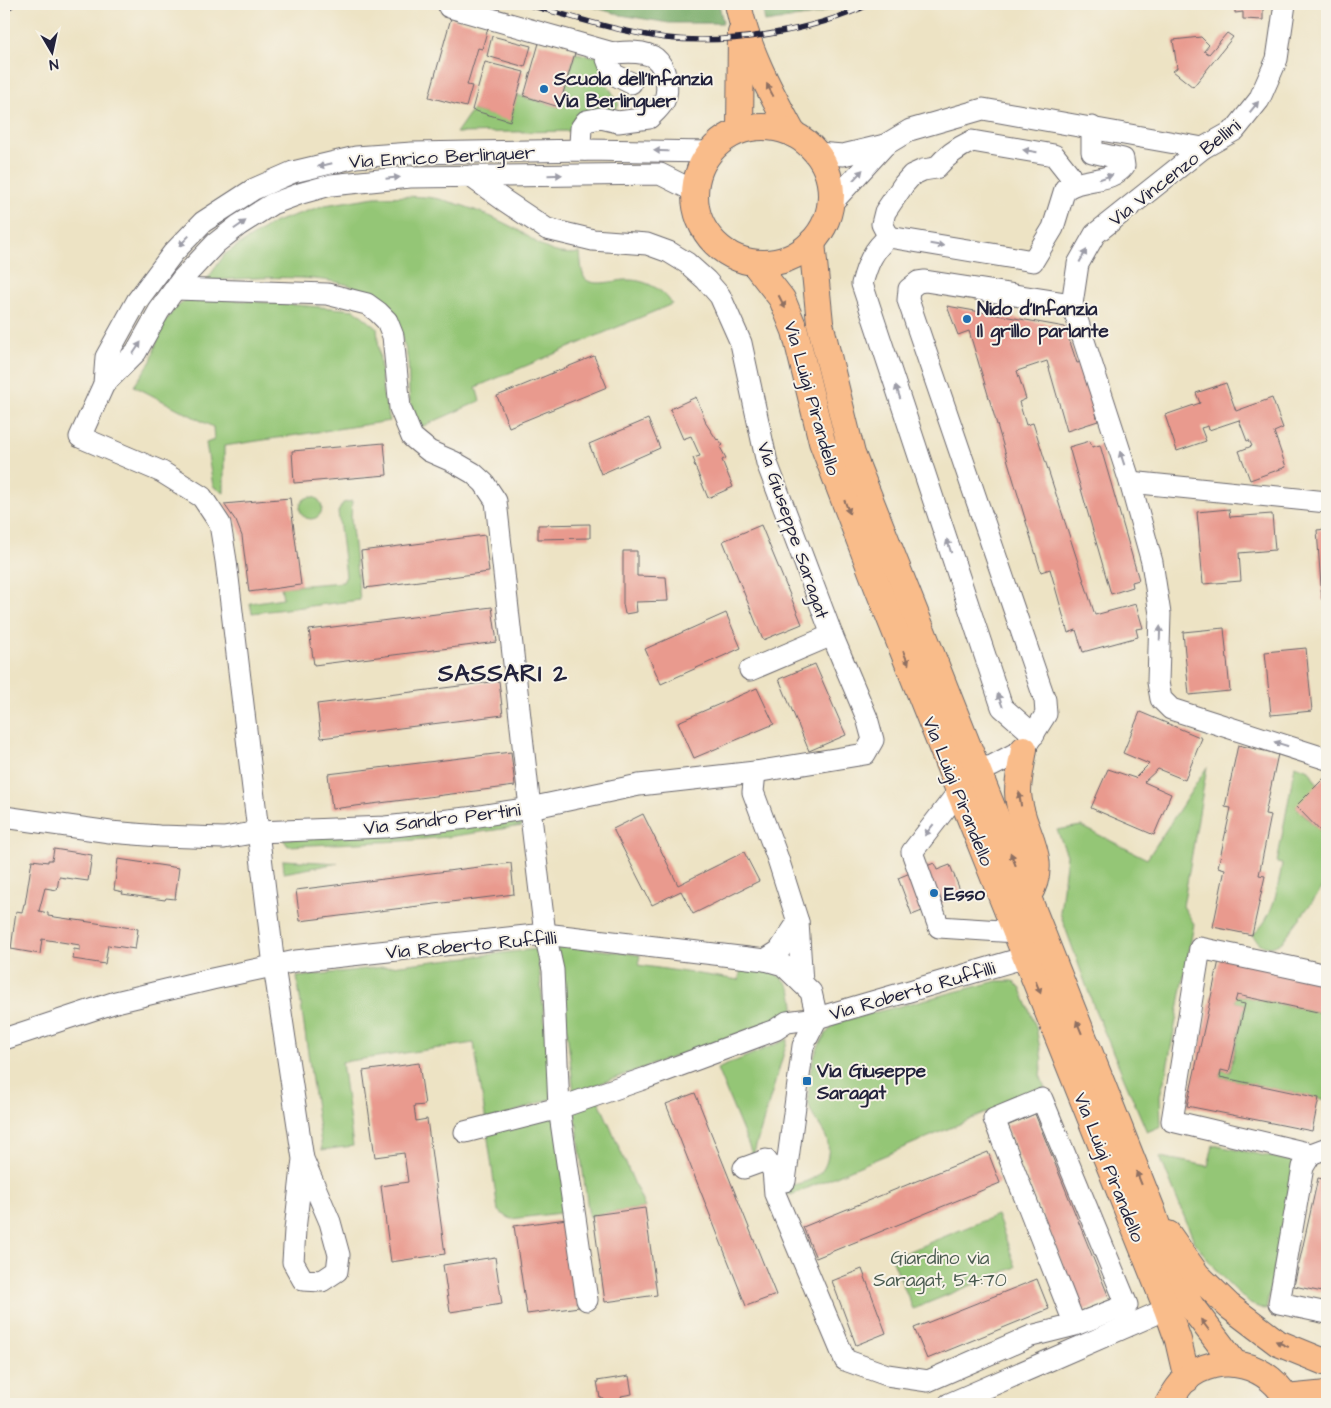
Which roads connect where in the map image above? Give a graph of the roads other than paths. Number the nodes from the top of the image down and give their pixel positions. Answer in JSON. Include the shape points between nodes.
{"nodes":[{"id":1,"x":1285,"y":4,"type":"edge"},
{"id":2,"x":449,"y":7,"type":"dead end"},
{"id":3,"x":740,"y":11,"type":"edge"},
{"id":4,"x":613,"y":53,"type":"junction"},
{"id":5,"x":631,"y":83,"type":"dead end"},
{"id":6,"x":1092,"y":127,"type":"junction"},
{"id":7,"x":740,"y":130,"type":"junction"},
{"id":8,"x":792,"y":134,"type":"junction"},
{"id":9,"x":885,"y":146,"type":"junction"},
{"id":10,"x":1203,"y":148,"type":"junction"},
{"id":11,"x":585,"y":150,"type":"junction"},
{"id":12,"x":710,"y":152,"type":"junction"},
{"id":13,"x":817,"y":153,"type":"junction"},
{"id":14,"x":1069,"y":174,"type":"dead end"},
{"id":15,"x":470,"y":176,"type":"junction"},
{"id":16,"x":694,"y":191,"type":"junction"},
{"id":17,"x":830,"y":205,"type":"junction"},
{"id":18,"x":889,"y":237,"type":"junction"},
{"id":19,"x":812,"y":242,"type":"junction"},
{"id":20,"x":754,"y":263,"type":"junction"},
{"id":21,"x":175,"y":289,"type":"junction"},
{"id":22,"x":1072,"y":304,"type":"junction"},
{"id":23,"x":104,"y":384,"type":"junction"},
{"id":24,"x":1130,"y":482,"type":"junction"},
{"id":25,"x":1327,"y":502,"type":"edge"},
{"id":26,"x":832,"y":635,"type":"junction"},
{"id":27,"x":750,"y":670,"type":"dead end"},
{"id":28,"x":1029,"y":742,"type":"junction"},
{"id":29,"x":1327,"y":758,"type":"edge"},
{"id":30,"x":977,"y":768,"type":"junction"},
{"id":31,"x":755,"y":772,"type":"junction"},
{"id":32,"x":959,"y":791,"type":"junction"},
{"id":33,"x":530,"y":808,"type":"junction"},
{"id":34,"x":4,"y":817,"type":"edge"},
{"id":35,"x":258,"y":832,"type":"junction"},
{"id":36,"x":1028,"y":896,"type":"junction"},
{"id":37,"x":798,"y":922,"type":"junction"},
{"id":38,"x":1016,"y":932,"type":"junction"},
{"id":39,"x":545,"y":934,"type":"junction"},
{"id":40,"x":1026,"y":957,"type":"junction"},
{"id":41,"x":765,"y":960,"type":"junction"},
{"id":42,"x":274,"y":966,"type":"junction"},
{"id":43,"x":1327,"y":975,"type":"edge"},
{"id":44,"x":802,"y":983,"type":"junction"},
{"id":45,"x":817,"y":1018,"type":"junction"},
{"id":46,"x":4,"y":1039,"type":"edge"},
{"id":47,"x":559,"y":1108,"type":"junction"},
{"id":48,"x":465,"y":1132,"type":"dead end"},
{"id":49,"x":1319,"y":1151,"type":"edge"},
{"id":50,"x":303,"y":1159,"type":"junction"},
{"id":51,"x":744,"y":1168,"type":"dead end"},
{"id":52,"x":782,"y":1172,"type":"junction"},
{"id":53,"x":1152,"y":1210,"type":"junction"},
{"id":54,"x":587,"y":1300,"type":"dead end"},
{"id":55,"x":1167,"y":1309,"type":"junction"},
{"id":56,"x":1327,"y":1313,"type":"edge"},
{"id":57,"x":1074,"y":1325,"type":"junction"},
{"id":58,"x":1327,"y":1362,"type":"edge"},
{"id":59,"x":1235,"y":1364,"type":"junction"},
{"id":60,"x":1187,"y":1379,"type":"junction"},
{"id":61,"x":1327,"y":1394,"type":"edge"},
{"id":62,"x":1288,"y":1401,"type":"edge"},
{"id":63,"x":949,"y":1404,"type":"edge"},
{"id":64,"x":1168,"y":1404,"type":"edge"}],
"edges":[{"from":10,"to":1,"type":"street","name":"Via Vincenzo Bellini","one_way":true,"via":[[1235,130],[1259,100],[1278,59]]},
{"from":2,"to":4,"type":"street"},
{"from":3,"to":7,"type":"main road"},
{"from":8,"to":3,"type":"main road","one_way":true,"via":[[766,83]]},
{"from":4,"to":5,"type":"street","via":[[606,59],[613,74]]},
{"from":4,"to":11,"type":"street","via":[[637,53],[655,58],[666,77],[665,100],[648,118],[618,122],[601,118],[586,121],[581,128],[580,144]]},
{"from":6,"to":9,"type":"street","via":[[983,109],[910,130]]},
{"from":6,"to":10,"type":"street"},
{"from":18,"to":6,"type":"street","one_way":true,"via":[[1034,261],[1053,228],[1065,189],[1081,182],[1110,177],[1124,166],[1123,159],[1092,152]]},
{"from":7,"to":8,"type":"main road","via":[[767,127]]},
{"from":7,"to":12,"type":"main road"},
{"from":8,"to":13,"type":"main road"},
{"from":9,"to":13,"type":"street","via":[[843,155]]},
{"from":17,"to":9,"type":"street","one_way":true},
{"from":22,"to":10,"type":"street","name":"Via Vincenzo Bellini","one_way":true,"via":[[1078,264],[1095,234]]},
{"from":12,"to":11,"type":"street","name":"Via Enrico Berlinguer","one_way":true},
{"from":11,"to":23,"type":"street","name":"Via Enrico Berlinguer","one_way":true,"via":[[412,153],[365,157],[293,172],[254,189],[203,222],[173,253],[99,355]]},
{"from":12,"to":16,"type":"main road","via":[[702,164]]},
{"from":13,"to":17,"type":"main road","via":[[826,169]]},
{"from":14,"to":18,"type":"street","one_way":true,"via":[[1054,155],[972,141],[945,157],[936,168],[912,175],[904,184],[885,212],[882,224]]},
{"from":15,"to":16,"type":"street","name":"Via Enrico Berlinguer","one_way":true,"via":[[660,174]]},
{"from":21,"to":15,"type":"street","name":"Via Enrico Berlinguer","one_way":true,"via":[[216,243],[272,204],[331,185]]},
{"from":15,"to":26,"type":"street","name":"Via Giuseppe Saragat","via":[[547,229],[593,240],[647,244],[670,252],[687,263],[720,296],[741,343],[767,463]]},
{"from":16,"to":20,"type":"main road","via":[[696,211],[704,230],[717,246],[734,257]]},
{"from":17,"to":19,"type":"main road","via":[[824,225]]},
{"from":28,"to":18,"type":"street","one_way":true,"via":[[1002,707],[862,284],[869,262],[880,244]]},
{"from":19,"to":20,"type":"main road","via":[[792,257]]},
{"from":19,"to":30,"type":"main road","name":"Via Luigi Pirandello","via":[[820,323],[852,454]]},
{"from":20,"to":32,"type":"main road","name":"Via Luigi Pirandello","one_way":true,"via":[[782,299],[795,331],[822,442]]},
{"from":23,"to":21,"type":"street","name":"Via Enrico Berlinguer","one_way":true,"via":[[136,352]]},
{"from":21,"to":33,"type":"street","name":"Via Sandro Pertini","via":[[327,294],[367,304],[387,321],[393,336],[400,408],[412,437],[429,451],[473,473],[496,501]]},
{"from":24,"to":22,"type":"street","name":"Via Vincenzo Bellini","one_way":true},
{"from":22,"to":28,"type":"street","via":[[925,281],[909,289],[908,300],[1045,700],[1046,714]]},
{"from":23,"to":35,"type":"street","name":"Via Enrico Berlinguer","via":[[80,437],[162,472],[202,497],[220,524]]},
{"from":24,"to":25,"type":"street"},
{"from":29,"to":24,"type":"street","name":"Via Vincenzo Bellini","one_way":true,"via":[[1171,709],[1161,698],[1158,682],[1160,614],[1152,562]]},
{"from":26,"to":27,"type":"street"},
{"from":26,"to":31,"type":"street","name":"Via Giuseppe Saragat","via":[[873,740],[865,754]]},
{"from":28,"to":30,"type":"street","name":"Via Luigi Pirandello","via":[[992,766]]},
{"from":36,"to":28,"type":"main road","one_way":true,"via":[[1037,866],[1018,791]]},
{"from":36,"to":30,"type":"main road","name":"Via Luigi Pirandello","one_way":true},
{"from":31,"to":33,"type":"street","via":[[639,785]]},
{"from":31,"to":37,"type":"street","via":[[753,792]]},
{"from":32,"to":38,"type":"main road","name":"Via Luigi Pirandello"},
{"from":32,"to":38,"type":"street","one_way":true,"via":[[912,852],[939,927]]},
{"from":33,"to":35,"type":"street","name":"Via Sandro Pertini","via":[[385,827]]},
{"from":33,"to":39,"type":"street"},
{"from":34,"to":35,"type":"street","via":[[160,836],[224,838]]},
{"from":35,"to":42,"type":"street"},
{"from":53,"to":36,"type":"main road","name":"Via Luigi Pirandello","one_way":true},
{"from":37,"to":41,"type":"street","via":[[779,951]]},
{"from":37,"to":44,"type":"street"},
{"from":38,"to":40,"type":"main road","name":"Via Luigi Pirandello"},
{"from":39,"to":41,"type":"street","name":"Via Roberto Ruffilli"},
{"from":39,"to":42,"type":"street","name":"Via Roberto Ruffilli"},
{"from":39,"to":47,"type":"street","via":[[553,970]]},
{"from":40,"to":45,"type":"street","name":"Via Roberto Ruffilli"},
{"from":40,"to":55,"type":"main road","name":"Via Luigi Pirandello","one_way":true},
{"from":41,"to":44,"type":"street","name":"Via Roberto Ruffilli","via":[[783,965]]},
{"from":42,"to":46,"type":"street","name":"Via Roberto Ruffilli","via":[[116,1002]]},
{"from":42,"to":50,"type":"street"},
{"from":43,"to":49,"type":"street","via":[[1200,948],[1172,1121]]},
{"from":44,"to":45,"type":"street","name":"Via Roberto Ruffilli","via":[[811,992]]},
{"from":45,"to":47,"type":"street","via":[[787,1022],[775,1030]]},
{"from":45,"to":52,"type":"street","via":[[803,1046]]},
{"from":47,"to":48,"type":"street"},
{"from":47,"to":54,"type":"street"},
{"from":49,"to":56,"type":"street","via":[[1303,1167],[1279,1303]]},
{"from":50,"to":50,"type":"street","via":[[330,1222],[339,1255],[337,1271],[322,1281],[303,1280],[294,1262]]},
{"from":51,"to":52,"type":"street","via":[[766,1160]]},
{"from":52,"to":57,"type":"street","via":[[775,1194],[845,1360],[887,1376],[928,1381],[1031,1336]]},
{"from":58,"to":53,"type":"main road","one_way":true,"via":[[1278,1343],[1229,1306],[1196,1275]]},
{"from":59,"to":53,"type":"main road","name":"Via Luigi Pirandello","one_way":true,"via":[[1195,1313],[1174,1277]]},
{"from":55,"to":60,"type":"main road","name":"Via Luigi Pirandello"},
{"from":55,"to":63,"type":"street"},
{"from":57,"to":57,"type":"street","via":[[1127,1305],[1042,1099],[994,1119]]},
{"from":59,"to":60,"type":"main road","via":[[1218,1364]]},
{"from":59,"to":62,"type":"main road","via":[[1256,1369],[1274,1381]]},
{"from":60,"to":64,"type":"main road"},
{"from":61,"to":62,"type":"main road"}]}
